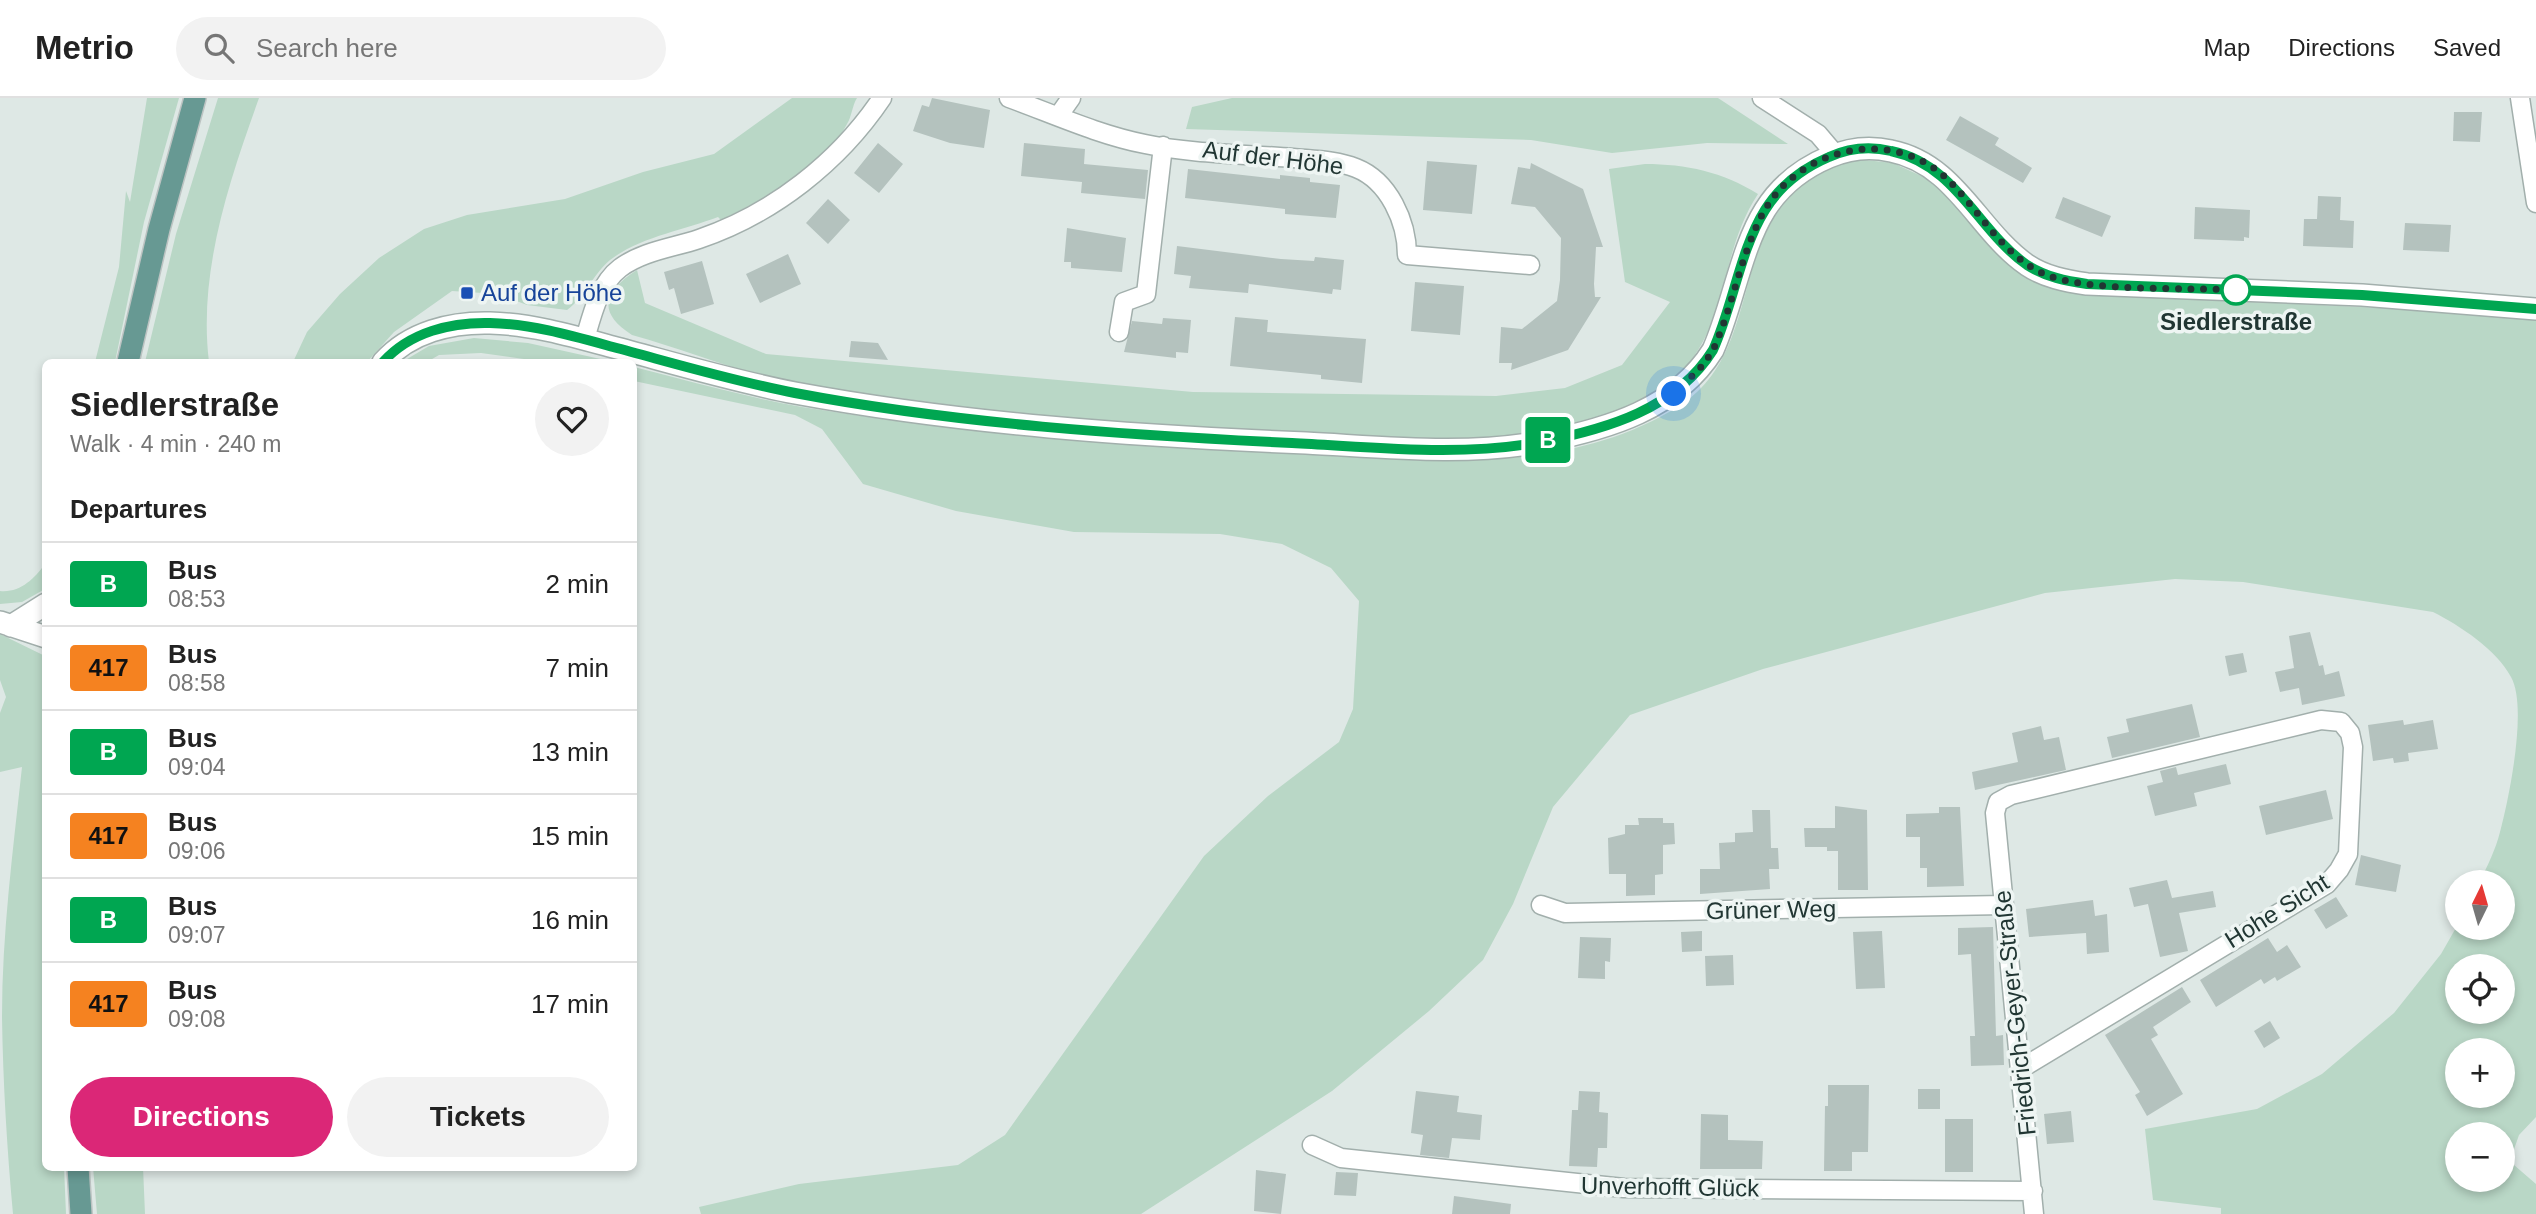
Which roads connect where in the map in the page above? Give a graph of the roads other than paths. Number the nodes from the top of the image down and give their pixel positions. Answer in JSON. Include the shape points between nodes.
{"nodes":[{"id":1,"x":195,"y":98,"type":"edge"},
{"id":2,"x":882,"y":98,"type":"edge"},
{"id":3,"x":1009,"y":98,"type":"edge"},
{"id":4,"x":1070,"y":98,"type":"edge"},
{"id":5,"x":1762,"y":98,"type":"edge"},
{"id":6,"x":2520,"y":98,"type":"edge"},
{"id":7,"x":1059,"y":116,"type":"junction"},
{"id":8,"x":1163,"y":146,"type":"junction"},
{"id":9,"x":1835,"y":154,"type":"junction"},
{"id":10,"x":2536,"y":203,"type":"edge"},
{"id":11,"x":1530,"y":265,"type":"dead end"},
{"id":12,"x":2536,"y":309,"type":"edge"},
{"id":13,"x":1119,"y":332,"type":"dead end"},
{"id":14,"x":585,"y":339,"type":"junction"},
{"id":15,"x":129,"y":359,"type":"edge"},
{"id":16,"x":386,"y":359,"type":"edge"},
{"id":17,"x":42,"y":606,"type":"edge"},
{"id":18,"x":5,"y":624,"type":"edge"},
{"id":19,"x":42,"y":635,"type":"edge"},
{"id":20,"x":1994,"y":813,"type":"joint"},
{"id":21,"x":1541,"y":905,"type":"dead end"},
{"id":22,"x":2004,"y":905,"type":"junction"},
{"id":23,"x":2022,"y":1068,"type":"junction"},
{"id":24,"x":1312,"y":1145,"type":"dead end"},
{"id":25,"x":78,"y":1171,"type":"edge"},
{"id":26,"x":2033,"y":1191,"type":"junction"},
{"id":27,"x":81,"y":1214,"type":"edge"},
{"id":28,"x":2034,"y":1214,"type":"edge"}],
"edges":[{"from":1,"to":15,"type":"main road"},
{"from":2,"to":14,"type":"street","via":[[845,145],[775,202],[735,224],[652,252],[618,270],[595,307]]},
{"from":3,"to":7,"type":"street","name":"Auf der Höhe"},
{"from":4,"to":7,"type":"street"},
{"from":5,"to":9,"type":"street","via":[[1818,134]]},
{"from":6,"to":10,"type":"street"},
{"from":7,"to":8,"type":"street","name":"Auf der Höhe","via":[[1131,141]]},
{"from":8,"to":11,"type":"street","name":"Auf der Höhe","via":[[1356,168],[1369,175],[1401,218],[1407,255]]},
{"from":8,"to":13,"type":"street","via":[[1146,294],[1124,302]]},
{"from":9,"to":12,"type":"street","via":[[1883,149],[1932,167],[2015,254],[2030,267],[2056,278],[2087,284],[2362,295]]},
{"from":9,"to":14,"type":"street","via":[[1789,181],[1763,212],[1721,334],[1690,380],[1654,406],[1603,427],[1515,446],[1436,448],[1236,440],[953,416],[792,392]]},
{"from":14,"to":16,"type":"street","via":[[522,326],[469,323],[424,334]]},
{"from":17,"to":18,"type":"street"},
{"from":18,"to":19,"type":"street"},
{"from":20,"to":22,"type":"street","name":"Friedrich-Geyer-Straße"},
{"from":20,"to":23,"type":"street","name":"Hohe Sicht","via":[[1998,802],[2011,795],[2321,720],[2341,722],[2353,747],[2348,854],[2327,884]]},
{"from":21,"to":22,"type":"street","name":"Grüner Weg","via":[[1565,914]]},
{"from":22,"to":23,"type":"street","name":"Friedrich-Geyer-Straße"},
{"from":23,"to":26,"type":"street","name":"Friedrich-Geyer-Straße"},
{"from":24,"to":26,"type":"street","name":"Unverhofft Glück","via":[[1341,1158],[1573,1185]]},
{"from":25,"to":27,"type":"main road"},
{"from":26,"to":28,"type":"street","name":"Friedrich-Geyer-Straße"}]}
